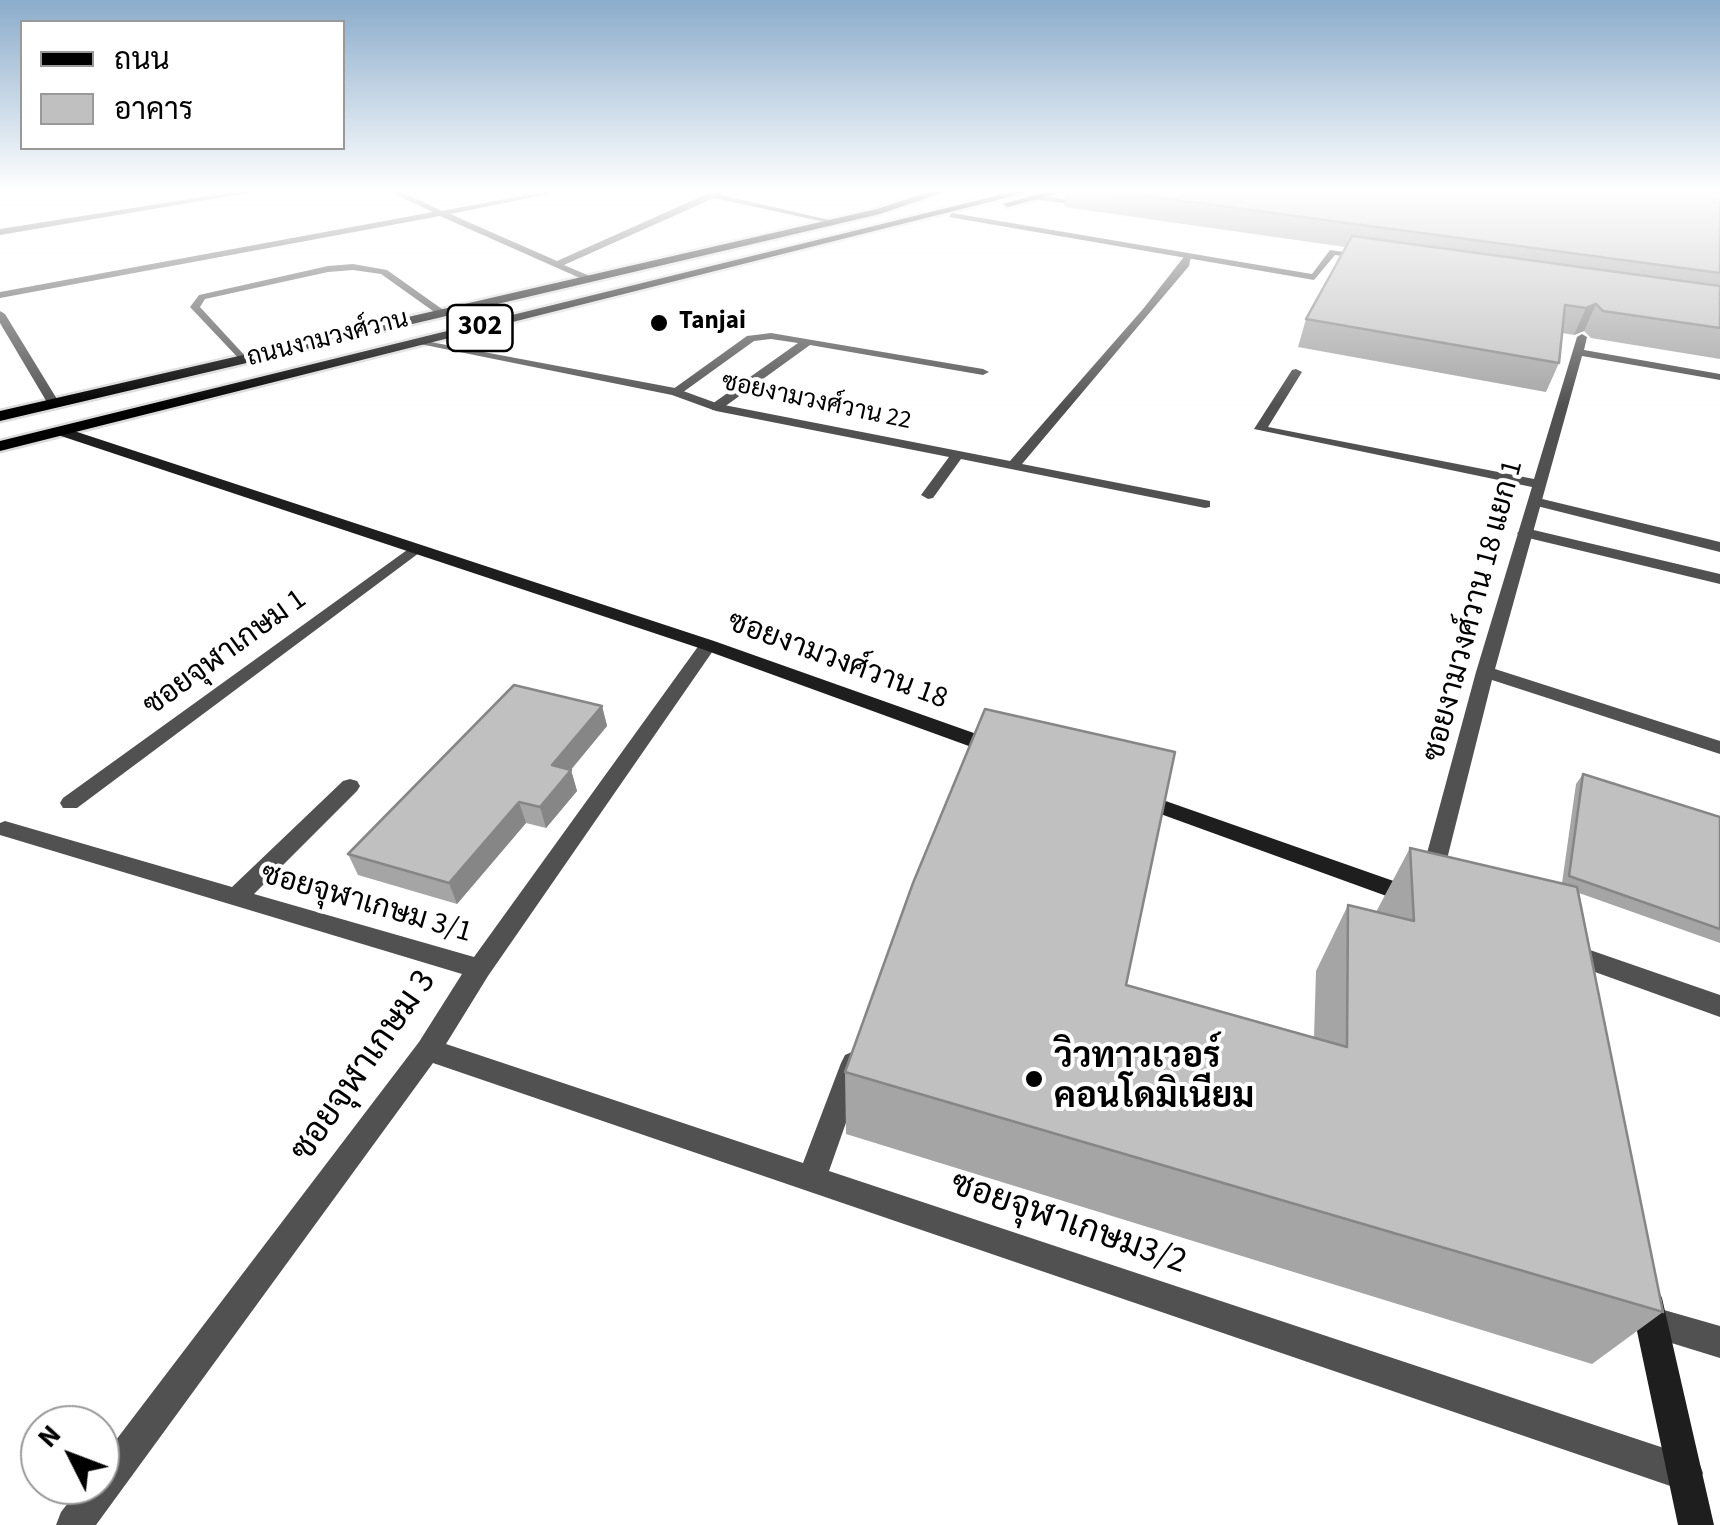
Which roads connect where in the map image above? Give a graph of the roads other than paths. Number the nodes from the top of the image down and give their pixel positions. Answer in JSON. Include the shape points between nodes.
{"nodes":[{"id":1,"x":179,"y":263,"type":"edge"},
{"id":2,"x":552,"y":263,"type":"edge"},
{"id":3,"x":560,"y":263,"type":"edge"},
{"id":4,"x":658,"y":263,"type":"edge"},
{"id":5,"x":745,"y":263,"type":"edge"},
{"id":6,"x":1186,"y":263,"type":"edge"},
{"id":7,"x":1231,"y":263,"type":"edge"},
{"id":8,"x":1325,"y":263,"type":"edge"},
{"id":9,"x":556,"y":265,"type":"junction"},
{"id":10,"x":590,"y":279,"type":"junction"},
{"id":11,"x":0,"y":296,"type":"edge"},
{"id":12,"x":0,"y":314,"type":"edge"},
{"id":13,"x":444,"y":314,"type":"junction"},
{"id":14,"x":808,"y":342,"type":"junction"},
{"id":15,"x":420,"y":343,"type":"junction"},
{"id":16,"x":244,"y":360,"type":"junction"},
{"id":17,"x":983,"y":372,"type":"dead end"},
{"id":18,"x":1296,"y":372,"type":"dead end"},
{"id":19,"x":1720,"y":377,"type":"edge"},
{"id":20,"x":675,"y":392,"type":"junction"},
{"id":21,"x":54,"y":404,"type":"junction"},
{"id":22,"x":716,"y":408,"type":"junction"},
{"id":23,"x":0,"y":416,"type":"edge"},
{"id":24,"x":60,"y":431,"type":"junction"},
{"id":25,"x":0,"y":446,"type":"edge"},
{"id":26,"x":957,"y":456,"type":"junction"},
{"id":27,"x":1012,"y":467,"type":"junction"},
{"id":28,"x":1536,"y":492,"type":"junction"},
{"id":29,"x":928,"y":496,"type":"dead end"},
{"id":30,"x":1205,"y":504,"type":"dead end"},
{"id":31,"x":1524,"y":532,"type":"junction"},
{"id":32,"x":1720,"y":546,"type":"edge"},
{"id":33,"x":414,"y":550,"type":"junction"},
{"id":34,"x":1720,"y":580,"type":"edge"},
{"id":35,"x":708,"y":645,"type":"junction"},
{"id":36,"x":1485,"y":672,"type":"junction"},
{"id":37,"x":1720,"y":748,"type":"edge"},
{"id":38,"x":1020,"y":757,"type":"edge"},
{"id":39,"x":350,"y":786,"type":"dead end"},
{"id":40,"x":1112,"y":790,"type":"edge"},
{"id":41,"x":70,"y":803,"type":"dead end"},
{"id":42,"x":5,"y":829,"type":"dead end"},
{"id":43,"x":235,"y":898,"type":"junction"},
{"id":44,"x":479,"y":970,"type":"junction"},
{"id":45,"x":1597,"y":998,"type":"edge"},
{"id":46,"x":1720,"y":1006,"type":"edge"},
{"id":47,"x":863,"y":1039,"type":"edge"},
{"id":48,"x":428,"y":1050,"type":"junction"},
{"id":49,"x":812,"y":1178,"type":"junction"},
{"id":50,"x":1640,"y":1264,"type":"edge"},
{"id":51,"x":1650,"y":1322,"type":"junction"},
{"id":52,"x":1720,"y":1342,"type":"edge"},
{"id":53,"x":1684,"y":1473,"type":"junction"},
{"id":54,"x":74,"y":1525,"type":"edge"},
{"id":55,"x":1696,"y":1525,"type":"edge"}],
"edges":[{"from":1,"to":11,"type":"street"},
{"from":2,"to":9,"type":"street"},
{"from":3,"to":9,"type":"street"},
{"from":4,"to":10,"type":"main road","name":"ถนนงามวงศ์วาน","number":"302"},
{"from":5,"to":15,"type":"main road","name":"ถนนงามวงศ์วาน","number":"302"},
{"from":6,"to":27,"type":"street"},
{"from":7,"to":8,"type":"street","via":[[1314,277]]},
{"from":9,"to":10,"type":"street"},
{"from":10,"to":13,"type":"main road","name":"ถนนงามวงศ์วาน","number":"302"},
{"from":12,"to":21,"type":"street"},
{"from":13,"to":16,"type":"main road","name":"ถนนงามวงศ์วาน","number":"302"},
{"from":13,"to":16,"type":"street","via":[[384,272],[354,267],[202,298],[194,308]]},
{"from":14,"to":17,"type":"street"},
{"from":14,"to":20,"type":"street","via":[[751,338]]},
{"from":14,"to":22,"type":"street"},
{"from":15,"to":20,"type":"street","name":"ซอยงามวงศ์วาน 22"},
{"from":15,"to":24,"type":"main road","name":"ถนนงามวงศ์วาน","number":"302"},
{"from":16,"to":21,"type":"main road","name":"ถนนงามวงศ์วาน","number":"302"},
{"from":18,"to":28,"type":"street","via":[[1260,428]]},
{"from":19,"to":28,"type":"street","name":"ซอยงามวงศ์วาน 18 แยก 1","via":[[1580,344]]},
{"from":20,"to":22,"type":"street","name":"ซอยงามวงศ์วาน 22"},
{"from":21,"to":23,"type":"main road","name":"ถนนงามวงศ์วาน","number":"302"},
{"from":22,"to":26,"type":"street","name":"ซอยงามวงศ์วาน 22"},
{"from":24,"to":25,"type":"main road","name":"ถนนงามวงศ์วาน","number":"302"},
{"from":24,"to":33,"type":"street","name":"ซอยงามวงศ์วาน 18"},
{"from":26,"to":27,"type":"street","name":"ซอยงามวงศ์วาน 22"},
{"from":26,"to":29,"type":"street"},
{"from":27,"to":30,"type":"street","name":"ซอยงามวงศ์วาน 22"},
{"from":28,"to":31,"type":"street","name":"ซอยงามวงศ์วาน 18 แยก 1"},
{"from":28,"to":32,"type":"street"},
{"from":31,"to":34,"type":"street"},
{"from":31,"to":36,"type":"street","name":"ซอยงามวงศ์วาน 18 แยก 1"},
{"from":33,"to":35,"type":"street","name":"ซอยงามวงศ์วาน 18"},
{"from":33,"to":41,"type":"street","name":"ซอยจุฬาเกษม 1"},
{"from":35,"to":38,"type":"street","name":"ซอยงามวงศ์วาน 18"},
{"from":35,"to":44,"type":"street","name":"ซอยจุฬาเกษม 3"},
{"from":36,"to":37,"type":"street"},
{"from":36,"to":40,"type":"street","name":"ซอยงามวงศ์วาน 18 แยก 1","via":[[1425,901]]},
{"from":39,"to":43,"type":"street","name":"ซอยจุฬาเกษม 3/1"},
{"from":42,"to":43,"type":"street","name":"ซอยจุฬาเกษม 3/1"},
{"from":43,"to":44,"type":"street","name":"ซอยจุฬาเกษม 3/1"},
{"from":44,"to":48,"type":"street","name":"ซอยจุฬาเกษม 3"},
{"from":45,"to":46,"type":"street","via":[[1581,957]]},
{"from":47,"to":49,"type":"street"},
{"from":48,"to":49,"type":"street","name":"ซอยจุฬาเกษม3/2"},
{"from":48,"to":54,"type":"street","name":"ซอยจุฬาเกษม 3"},
{"from":49,"to":53,"type":"street","name":"ซอยจุฬาเกษม3/2"},
{"from":50,"to":51,"type":"street"},
{"from":51,"to":52,"type":"street"},
{"from":51,"to":53,"type":"street"},
{"from":53,"to":55,"type":"street"}]}
